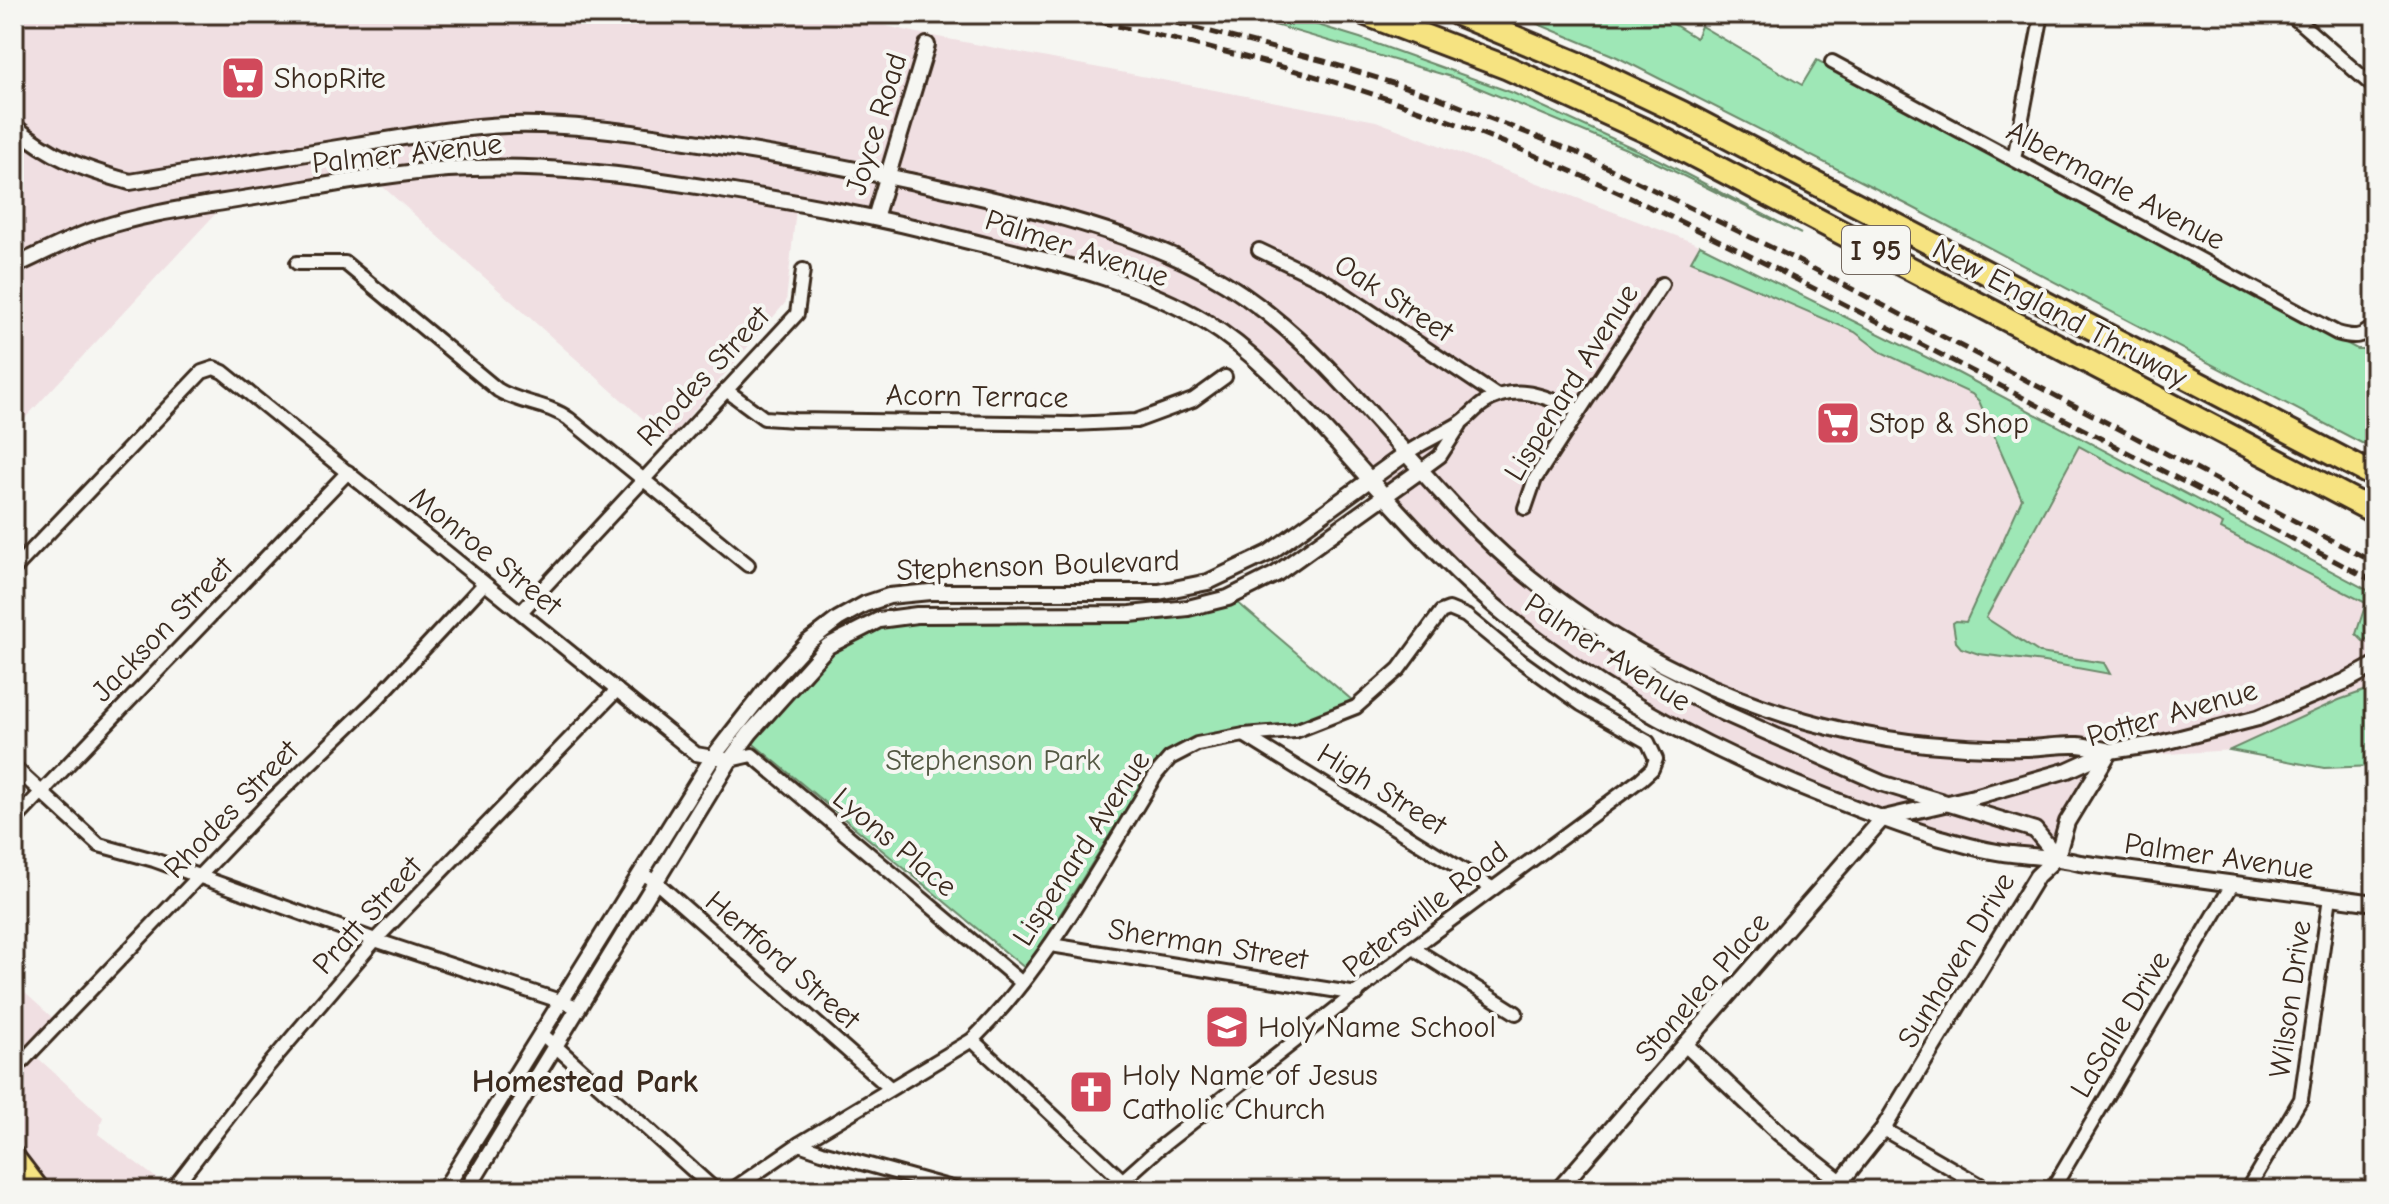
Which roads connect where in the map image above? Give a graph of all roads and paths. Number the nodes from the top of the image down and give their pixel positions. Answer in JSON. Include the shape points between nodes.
{"nodes":[{"id":1,"x":1366,"y":14,"type":"edge"},
{"id":2,"x":1458,"y":14,"type":"edge"},
{"id":3,"x":2042,"y":14,"type":"edge"},
{"id":4,"x":2290,"y":14,"type":"edge"},
{"id":5,"x":927,"y":45,"type":"dead end"},
{"id":6,"x":1832,"y":62,"type":"dead end"},
{"id":7,"x":2375,"y":88,"type":"edge"},
{"id":8,"x":14,"y":126,"type":"edge"},
{"id":9,"x":2014,"y":159,"type":"junction"},
{"id":10,"x":888,"y":176,"type":"junction"},
{"id":11,"x":875,"y":218,"type":"junction"},
{"id":12,"x":1259,"y":250,"type":"dead end"},
{"id":13,"x":297,"y":263,"type":"dead end"},
{"id":14,"x":14,"y":266,"type":"edge"},
{"id":15,"x":803,"y":270,"type":"dead end"},
{"id":16,"x":1662,"y":284,"type":"dead end"},
{"id":17,"x":2375,"y":325,"type":"edge"},
{"id":18,"x":1225,"y":377,"type":"dead end"},
{"id":19,"x":726,"y":390,"type":"junction"},
{"id":20,"x":1497,"y":396,"type":"junction"},
{"id":21,"x":1578,"y":410,"type":"junction"},
{"id":22,"x":1462,"y":422,"type":"junction"},
{"id":23,"x":1405,"y":454,"type":"junction"},
{"id":24,"x":1421,"y":470,"type":"junction"},
{"id":25,"x":348,"y":472,"type":"junction"},
{"id":26,"x":2375,"y":476,"type":"edge"},
{"id":27,"x":642,"y":479,"type":"junction"},
{"id":28,"x":1370,"y":480,"type":"junction"},
{"id":29,"x":1383,"y":495,"type":"junction"},
{"id":30,"x":1525,"y":508,"type":"dead end"},
{"id":31,"x":2375,"y":512,"type":"edge"},
{"id":32,"x":748,"y":565,"type":"dead end"},
{"id":33,"x":14,"y":569,"type":"edge"},
{"id":34,"x":484,"y":584,"type":"junction"},
{"id":35,"x":1565,"y":603,"type":"junction"},
{"id":36,"x":521,"y":612,"type":"junction"},
{"id":37,"x":2375,"y":665,"type":"edge"},
{"id":38,"x":617,"y":690,"type":"junction"},
{"id":39,"x":1244,"y":735,"type":"junction"},
{"id":40,"x":2110,"y":751,"type":"junction"},
{"id":41,"x":713,"y":757,"type":"junction"},
{"id":42,"x":1656,"y":759,"type":"joint"},
{"id":43,"x":730,"y":760,"type":"junction"},
{"id":44,"x":14,"y":767,"type":"edge"},
{"id":45,"x":41,"y":793,"type":"junction"},
{"id":46,"x":1948,"y":802,"type":"junction"},
{"id":47,"x":1883,"y":818,"type":"junction"},
{"id":48,"x":14,"y":821,"type":"edge"},
{"id":49,"x":2057,"y":857,"type":"junction"},
{"id":50,"x":641,"y":873,"type":"junction"},
{"id":51,"x":200,"y":878,"type":"junction"},
{"id":52,"x":657,"y":883,"type":"junction"},
{"id":53,"x":2232,"y":885,"type":"junction"},
{"id":54,"x":1492,"y":888,"type":"junction"},
{"id":55,"x":2330,"y":897,"type":"junction"},
{"id":56,"x":2375,"y":903,"type":"edge"},
{"id":57,"x":375,"y":940,"type":"junction"},
{"id":58,"x":1051,"y":945,"type":"junction"},
{"id":59,"x":1413,"y":948,"type":"junction"},
{"id":60,"x":1022,"y":983,"type":"junction"},
{"id":61,"x":1357,"y":994,"type":"junction"},
{"id":62,"x":563,"y":1001,"type":"junction"},
{"id":63,"x":578,"y":1007,"type":"junction"},
{"id":64,"x":1516,"y":1013,"type":"dead end"},
{"id":65,"x":542,"y":1034,"type":"junction"},
{"id":66,"x":972,"y":1040,"type":"junction"},
{"id":67,"x":1686,"y":1045,"type":"junction"},
{"id":68,"x":555,"y":1046,"type":"junction"},
{"id":69,"x":14,"y":1070,"type":"edge"},
{"id":70,"x":890,"y":1088,"type":"junction"},
{"id":71,"x":1883,"y":1129,"type":"junction"},
{"id":72,"x":799,"y":1144,"type":"junction"},
{"id":73,"x":14,"y":1156,"type":"edge"},
{"id":74,"x":1122,"y":1180,"type":"junction"},
{"id":75,"x":34,"y":1185,"type":"edge"},
{"id":76,"x":1837,"y":1186,"type":"edge"},
{"id":77,"x":172,"y":1190,"type":"edge"},
{"id":78,"x":444,"y":1190,"type":"edge"},
{"id":79,"x":467,"y":1190,"type":"edge"},
{"id":80,"x":715,"y":1190,"type":"edge"},
{"id":81,"x":732,"y":1190,"type":"edge"},
{"id":82,"x":959,"y":1190,"type":"edge"},
{"id":83,"x":1112,"y":1190,"type":"edge"},
{"id":84,"x":1558,"y":1190,"type":"edge"},
{"id":85,"x":1989,"y":1190,"type":"edge"},
{"id":86,"x":2052,"y":1190,"type":"edge"},
{"id":87,"x":2247,"y":1190,"type":"edge"}],
"edges":[{"from":1,"to":31,"type":"highway","name":"New England Thruway","number":"I 95","via":[[1508,68],[1657,136]]},
{"from":2,"to":26,"type":"highway","name":"New England Thruway","number":"I 95","via":[[1682,113]]},
{"from":3,"to":9,"type":"street"},
{"from":4,"to":7,"type":"street"},
{"from":5,"to":10,"type":"street","name":"Joyce Road"},
{"from":6,"to":9,"type":"street","name":"Albermarle Avenue"},
{"from":8,"to":10,"type":"street","name":"Palmer Avenue","via":[[74,165],[130,182],[442,131],[510,125],[646,135]]},
{"from":9,"to":17,"type":"street","name":"Albermarle Avenue","via":[[2337,333],[2352,338]]},
{"from":10,"to":11,"type":"street","name":"Joyce Road"},
{"from":10,"to":23,"type":"street","name":"Palmer Avenue","via":[[1106,232],[1207,273],[1297,337]]},
{"from":11,"to":14,"type":"street","name":"Palmer Avenue","via":[[610,174],[450,169],[126,220]]},
{"from":11,"to":28,"type":"street","name":"Palmer Avenue","via":[[1110,281],[1206,322],[1283,385]]},
{"from":12,"to":20,"type":"street","name":"Oak Street","via":[[1328,283]]},
{"from":13,"to":27,"type":"street","via":[[345,263],[498,390],[558,411]]},
{"from":15,"to":19,"type":"street","name":"Rhodes Street","via":[[797,314]]},
{"from":16,"to":21,"type":"street","name":"Lispenard Avenue"},
{"from":18,"to":19,"type":"street","name":"Acorn Terrace","via":[[1193,400],[1136,421],[1072,424],[764,418]]},
{"from":19,"to":27,"type":"street","name":"Rhodes Street"},
{"from":20,"to":21,"type":"street","via":[[1524,391]]},
{"from":20,"to":22,"type":"street","name":"Stephenson Boulevard"},
{"from":21,"to":30,"type":"street","name":"Lispenard Avenue","via":[[1535,479]]},
{"from":22,"to":23,"type":"street","name":"Stephenson Boulevard"},
{"from":22,"to":24,"type":"street","name":"Stephenson Boulevard","via":[[1440,456]]},
{"from":23,"to":24,"type":"street","name":"Palmer Avenue"},
{"from":23,"to":28,"type":"street","name":"Stephenson Boulevard"},
{"from":24,"to":29,"type":"street","name":"Stephenson Boulevard"},
{"from":24,"to":35,"type":"street","name":"Palmer Avenue","via":[[1483,536]]},
{"from":25,"to":33,"type":"street","name":"Monroe Street","via":[[214,368],[202,372]]},
{"from":25,"to":34,"type":"street","name":"Monroe Street"},
{"from":25,"to":45,"type":"street","name":"Jackson Street"},
{"from":27,"to":32,"type":"street"},
{"from":27,"to":36,"type":"street","name":"Rhodes Street"},
{"from":28,"to":29,"type":"street","name":"Palmer Avenue"},
{"from":28,"to":41,"type":"street","name":"Stephenson Boulevard","via":[[1269,553],[1208,582],[1132,593],[930,592],[865,604],[808,642]]},
{"from":29,"to":43,"type":"street","name":"Stephenson Boulevard","via":[[1276,574],[1228,598],[1188,608],[879,620],[828,646]]},
{"from":29,"to":47,"type":"street","name":"Palmer Avenue","via":[[1456,571],[1546,648],[1695,739]]},
{"from":34,"to":36,"type":"street","name":"Monroe Street"},
{"from":34,"to":51,"type":"street","name":"Rhodes Street"},
{"from":35,"to":40,"type":"street","name":"Palmer Avenue","via":[[1705,685],[1811,721],[1917,743],[1970,748],[2078,745]]},
{"from":35,"to":46,"type":"street","name":"Palmer Avenue","via":[[1649,674],[1722,712],[1881,783]]},
{"from":36,"to":38,"type":"street","name":"Monroe Street"},
{"from":37,"to":40,"type":"street","name":"Potter Avenue","via":[[2262,717]]},
{"from":38,"to":41,"type":"street","name":"Monroe Street","via":[[696,754]]},
{"from":38,"to":57,"type":"street","name":"Pratt Street"},
{"from":39,"to":42,"type":"street","name":"Lispenard Avenue","via":[[1295,731],[1356,707],[1399,669],[1435,617],[1449,609],[1466,616],[1581,704],[1648,742]]},
{"from":39,"to":54,"type":"street","name":"High Street"},
{"from":39,"to":58,"type":"street","name":"Lispenard Avenue","via":[[1197,744],[1170,758]]},
{"from":40,"to":46,"type":"street","name":"Potter Avenue","via":[[2068,770]]},
{"from":40,"to":49,"type":"street","name":"Sunhaven Drive","via":[[2067,822]]},
{"from":41,"to":43,"type":"street","name":"Monroe Street"},
{"from":41,"to":50,"type":"street","name":"Stephenson Boulevard"},
{"from":42,"to":54,"type":"street","name":"Petersville Road","via":[[1641,779]]},
{"from":43,"to":52,"type":"street","name":"Stephenson Boulevard"},
{"from":43,"to":60,"type":"street","name":"Lyons Place","via":[[752,755]]},
{"from":44,"to":45,"type":"street"},
{"from":45,"to":48,"type":"street","name":"Jackson Street"},
{"from":45,"to":51,"type":"street","via":[[99,845]]},
{"from":46,"to":47,"type":"street","name":"Potter Avenue"},
{"from":46,"to":49,"type":"street","name":"Palmer Avenue","via":[[2035,830]]},
{"from":47,"to":49,"type":"street","name":"Palmer Avenue","via":[[2007,854]]},
{"from":47,"to":67,"type":"street","name":"Stonelea Place"},
{"from":49,"to":53,"type":"street","name":"Palmer Avenue"},
{"from":49,"to":71,"type":"street","name":"Sunhaven Drive","via":[[2037,876]]},
{"from":50,"to":52,"type":"street","name":"Hertford Street"},
{"from":50,"to":62,"type":"street","name":"Stephenson Boulevard"},
{"from":51,"to":57,"type":"street"},
{"from":51,"to":69,"type":"street","name":"Rhodes Street"},
{"from":52,"to":63,"type":"street","name":"Stephenson Boulevard"},
{"from":52,"to":70,"type":"street","name":"Hertford Street"},
{"from":53,"to":55,"type":"street","name":"Palmer Avenue"},
{"from":53,"to":86,"type":"street","name":"LaSalle Drive"},
{"from":54,"to":59,"type":"street","name":"Petersville Road"},
{"from":55,"to":56,"type":"street","name":"Palmer Avenue"},
{"from":55,"to":87,"type":"street","name":"Wilson Drive","via":[[2301,1099]]},
{"from":57,"to":62,"type":"street"},
{"from":57,"to":77,"type":"street","name":"Pratt Street"},
{"from":58,"to":60,"type":"street","name":"Lispenard Avenue"},
{"from":58,"to":61,"type":"street","name":"Sherman Street"},
{"from":59,"to":61,"type":"street","name":"Petersville Road"},
{"from":59,"to":64,"type":"street"},
{"from":60,"to":66,"type":"street","name":"Lispenard Avenue"},
{"from":61,"to":74,"type":"street","name":"Petersville Road"},
{"from":62,"to":63,"type":"street"},
{"from":62,"to":65,"type":"street","name":"Stephenson Boulevard"},
{"from":63,"to":68,"type":"street","name":"Stephenson Boulevard"},
{"from":65,"to":68,"type":"street"},
{"from":65,"to":78,"type":"street","name":"Stephenson Boulevard"},
{"from":66,"to":70,"type":"street","name":"Lispenard Avenue"},
{"from":66,"to":74,"type":"street"},
{"from":67,"to":76,"type":"street"},
{"from":67,"to":84,"type":"street","name":"Stonelea Place"},
{"from":68,"to":79,"type":"street","name":"Stephenson Boulevard"},
{"from":68,"to":80,"type":"street"},
{"from":70,"to":72,"type":"street","name":"Lispenard Avenue"},
{"from":71,"to":76,"type":"street","name":"Sunhaven Drive"},
{"from":71,"to":85,"type":"street"},
{"from":72,"to":81,"type":"street","name":"Lispenard Avenue"},
{"from":72,"to":82,"type":"street"},
{"from":73,"to":75,"type":"main road"},
{"from":74,"to":83,"type":"street","name":"Petersville Road"}]}
